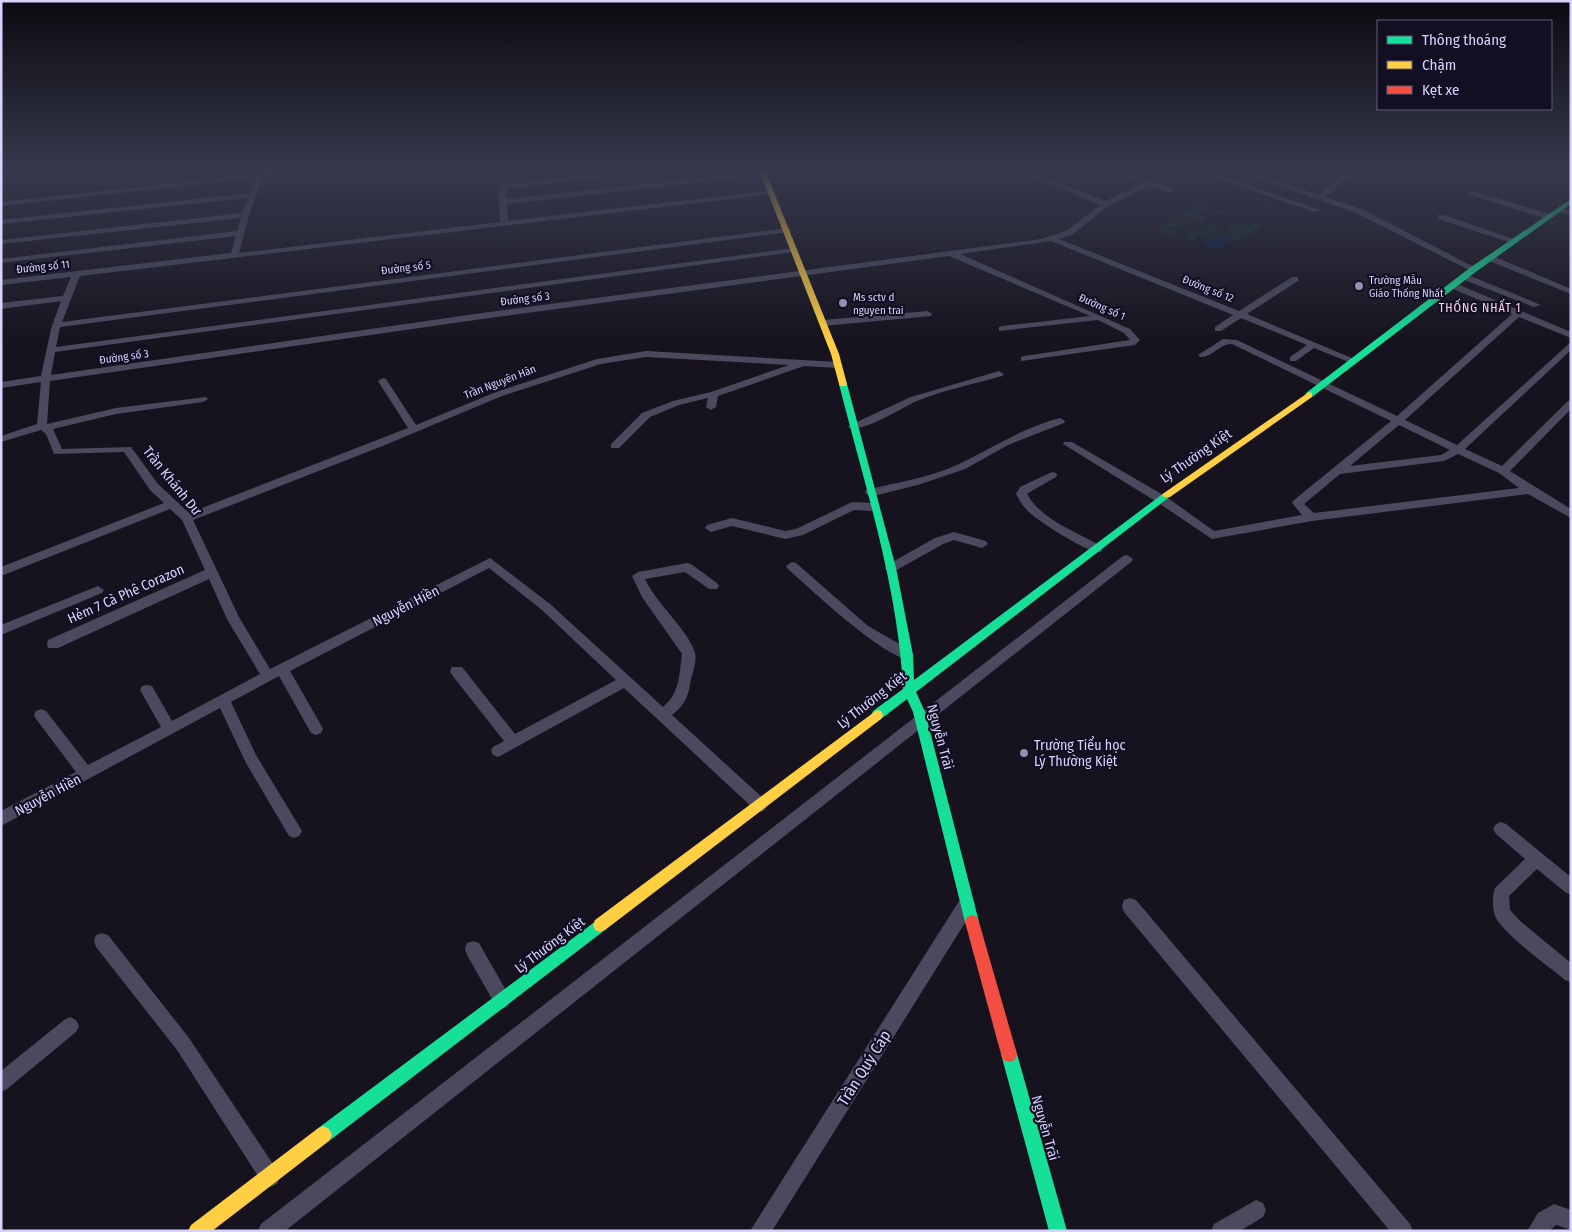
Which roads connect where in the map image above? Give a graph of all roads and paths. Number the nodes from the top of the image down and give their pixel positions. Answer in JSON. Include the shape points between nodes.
{"nodes":[{"id":1,"x":132,"y":227,"type":"edge"},
{"id":2,"x":242,"y":227,"type":"edge"},
{"id":3,"x":467,"y":227,"type":"edge"},
{"id":4,"x":1077,"y":227,"type":"edge"},
{"id":5,"x":1393,"y":227,"type":"edge"},
{"id":6,"x":1473,"y":227,"type":"edge"},
{"id":7,"x":1535,"y":227,"type":"edge"},
{"id":8,"x":788,"y":230,"type":"joint"},
{"id":9,"x":240,"y":233,"type":"junction"},
{"id":10,"x":1053,"y":239,"type":"junction"},
{"id":11,"x":1515,"y":241,"type":"junction"},
{"id":12,"x":1,"y":242,"type":"edge"},
{"id":13,"x":794,"y":250,"type":"junction"},
{"id":14,"x":952,"y":254,"type":"junction"},
{"id":15,"x":234,"y":256,"type":"junction"},
{"id":16,"x":1490,"y":258,"type":"junction"},
{"id":17,"x":1,"y":261,"type":"edge"},
{"id":18,"x":1474,"y":269,"type":"junction"},
{"id":19,"x":77,"y":274,"type":"junction"},
{"id":20,"x":802,"y":274,"type":"junction"},
{"id":21,"x":1464,"y":277,"type":"junction"},
{"id":22,"x":1295,"y":279,"type":"dead end"},
{"id":23,"x":1,"y":283,"type":"edge"},
{"id":24,"x":1454,"y":286,"type":"junction"},
{"id":25,"x":1571,"y":292,"type":"edge"},
{"id":26,"x":64,"y":298,"type":"junction"},
{"id":27,"x":1537,"y":305,"type":"dead end"},
{"id":28,"x":1,"y":306,"type":"edge"},
{"id":29,"x":928,"y":314,"type":"dead end"},
{"id":30,"x":1517,"y":314,"type":"junction"},
{"id":31,"x":1242,"y":315,"type":"junction"},
{"id":32,"x":1099,"y":317,"type":"junction"},
{"id":33,"x":823,"y":323,"type":"junction"},
{"id":34,"x":58,"y":325,"type":"junction"},
{"id":35,"x":1002,"y":328,"type":"dead end"},
{"id":36,"x":1218,"y":329,"type":"dead end"},
{"id":37,"x":1571,"y":335,"type":"edge"},
{"id":38,"x":1314,"y":344,"type":"junction"},
{"id":39,"x":1571,"y":345,"type":"edge"},
{"id":40,"x":51,"y":350,"type":"junction"},
{"id":41,"x":1202,"y":355,"type":"dead end"},
{"id":42,"x":1293,"y":358,"type":"dead end"},
{"id":43,"x":1024,"y":360,"type":"dead end"},
{"id":44,"x":1354,"y":361,"type":"junction"},
{"id":45,"x":805,"y":362,"type":"junction"},
{"id":46,"x":838,"y":364,"type":"junction"},
{"id":47,"x":999,"y":374,"type":"dead end"},
{"id":48,"x":44,"y":380,"type":"junction"},
{"id":49,"x":383,"y":380,"type":"dead end"},
{"id":50,"x":1324,"y":384,"type":"junction"},
{"id":51,"x":1,"y":385,"type":"edge"},
{"id":52,"x":714,"y":394,"type":"junction"},
{"id":53,"x":203,"y":399,"type":"dead end"},
{"id":54,"x":1571,"y":403,"type":"edge"},
{"id":55,"x":711,"y":407,"type":"dead end"},
{"id":56,"x":1399,"y":420,"type":"junction"},
{"id":57,"x":1060,"y":421,"type":"dead end"},
{"id":58,"x":853,"y":426,"type":"junction"},
{"id":59,"x":43,"y":427,"type":"junction"},
{"id":60,"x":414,"y":429,"type":"junction"},
{"id":61,"x":1,"y":439,"type":"edge"},
{"id":62,"x":1068,"y":444,"type":"dead end"},
{"id":63,"x":615,"y":446,"type":"dead end"},
{"id":64,"x":1457,"y":450,"type":"junction"},
{"id":65,"x":1337,"y":471,"type":"junction"},
{"id":66,"x":1503,"y":471,"type":"junction"},
{"id":67,"x":1052,"y":475,"type":"dead end"},
{"id":68,"x":1530,"y":490,"type":"junction"},
{"id":69,"x":870,"y":493,"type":"junction"},
{"id":70,"x":1161,"y":499,"type":"junction"},
{"id":71,"x":172,"y":504,"type":"junction"},
{"id":72,"x":874,"y":507,"type":"junction"},
{"id":73,"x":1571,"y":514,"type":"edge"},
{"id":74,"x":1312,"y":517,"type":"junction"},
{"id":75,"x":187,"y":518,"type":"junction"},
{"id":76,"x":712,"y":528,"type":"dead end"},
{"id":77,"x":982,"y":544,"type":"dead end"},
{"id":78,"x":1097,"y":549,"type":"junction"},
{"id":79,"x":1127,"y":559,"type":"dead end"},
{"id":80,"x":792,"y":566,"type":"dead end"},
{"id":81,"x":890,"y":568,"type":"junction"},
{"id":82,"x":1,"y":572,"type":"edge"},
{"id":83,"x":212,"y":572,"type":"junction"},
{"id":84,"x":713,"y":586,"type":"dead end"},
{"id":85,"x":98,"y":590,"type":"dead end"},
{"id":86,"x":1,"y":630,"type":"edge"},
{"id":87,"x":53,"y":644,"type":"dead end"},
{"id":88,"x":907,"y":655,"type":"junction"},
{"id":89,"x":282,"y":669,"type":"junction"},
{"id":90,"x":457,"y":671,"type":"dead end"},
{"id":91,"x":268,"y":676,"type":"junction"},
{"id":92,"x":625,"y":681,"type":"junction"},
{"id":93,"x":147,"y":690,"type":"dead end"},
{"id":94,"x":909,"y":690,"type":"junction"},
{"id":95,"x":223,"y":700,"type":"junction"},
{"id":96,"x":41,"y":715,"type":"dead end"},
{"id":97,"x":662,"y":716,"type":"junction"},
{"id":98,"x":921,"y":721,"type":"junction"},
{"id":99,"x":169,"y":729,"type":"junction"},
{"id":100,"x":316,"y":730,"type":"dead end"},
{"id":101,"x":514,"y":743,"type":"junction"},
{"id":102,"x":498,"y":752,"type":"dead end"},
{"id":103,"x":86,"y":774,"type":"junction"},
{"id":104,"x":760,"y":805,"type":"junction"},
{"id":105,"x":1,"y":819,"type":"edge"},
{"id":106,"x":1501,"y":829,"type":"dead end"},
{"id":107,"x":294,"y":831,"type":"dead end"},
{"id":108,"x":1536,"y":859,"type":"junction"},
{"id":109,"x":1571,"y":887,"type":"edge"},
{"id":110,"x":967,"y":904,"type":"junction"},
{"id":111,"x":1130,"y":906,"type":"dead end"},
{"id":112,"x":102,"y":941,"type":"dead end"},
{"id":113,"x":473,"y":949,"type":"dead end"},
{"id":114,"x":1571,"y":974,"type":"edge"},
{"id":115,"x":502,"y":1000,"type":"junction"},
{"id":116,"x":70,"y":1026,"type":"dead end"},
{"id":117,"x":1,"y":1083,"type":"edge"},
{"id":118,"x":270,"y":1177,"type":"junction"},
{"id":119,"x":1256,"y":1210,"type":"dead end"},
{"id":120,"x":1571,"y":1220,"type":"edge"},
{"id":121,"x":197,"y":1231,"type":"edge"},
{"id":122,"x":268,"y":1231,"type":"edge"},
{"id":123,"x":760,"y":1231,"type":"edge"},
{"id":124,"x":1058,"y":1231,"type":"edge"},
{"id":125,"x":1221,"y":1231,"type":"edge"},
{"id":126,"x":1404,"y":1231,"type":"edge"},
{"id":127,"x":1537,"y":1231,"type":"edge"}],
"edges":[{"from":1,"to":12,"type":"street"},
{"from":2,"to":9,"type":"street"},
{"from":3,"to":15,"type":"street","name":"Đường số 11"},
{"from":4,"to":10,"type":"street"},
{"from":5,"to":18,"type":"street"},
{"from":6,"to":11,"type":"street"},
{"from":7,"to":11,"type":"main road","name":"Lý Thường Kiệt"},
{"from":8,"to":13,"type":"main road","name":"Nguyễn Trãi"},
{"from":8,"to":34,"type":"street","name":"Đường số 5"},
{"from":9,"to":15,"type":"street"},
{"from":9,"to":17,"type":"street"},
{"from":10,"to":14,"type":"street","name":"Đường số 3"},
{"from":10,"to":31,"type":"street","name":"Đường số 12"},
{"from":11,"to":16,"type":"main road","name":"Lý Thường Kiệt"},
{"from":13,"to":20,"type":"main road","name":"Nguyễn Trãi"},
{"from":13,"to":40,"type":"street"},
{"from":14,"to":20,"type":"street","name":"Đường số 3"},
{"from":14,"to":32,"type":"street","name":"Đường số 1"},
{"from":15,"to":19,"type":"street","name":"Đường số 11"},
{"from":16,"to":18,"type":"main road","name":"Lý Thường Kiệt"},
{"from":16,"to":25,"type":"street"},
{"from":18,"to":21,"type":"main road","name":"Lý Thường Kiệt"},
{"from":19,"to":23,"type":"street","name":"Đường số 11"},
{"from":19,"to":26,"type":"street"},
{"from":20,"to":33,"type":"main road","name":"Nguyễn Trãi"},
{"from":20,"to":48,"type":"street","name":"Đường số 3","via":[[482,316]]},
{"from":21,"to":24,"type":"main road","name":"Lý Thường Kiệt"},
{"from":21,"to":27,"type":"street"},
{"from":22,"to":31,"type":"street"},
{"from":24,"to":30,"type":"street"},
{"from":24,"to":44,"type":"main road","name":"Lý Thường Kiệt"},
{"from":26,"to":28,"type":"street"},
{"from":26,"to":34,"type":"street"},
{"from":29,"to":33,"type":"street"},
{"from":30,"to":37,"type":"street"},
{"from":30,"to":56,"type":"street"},
{"from":31,"to":36,"type":"street"},
{"from":31,"to":38,"type":"street","name":"Đường số 12"},
{"from":32,"to":35,"type":"street"},
{"from":32,"to":43,"type":"street","name":"Đường số 1","via":[[1128,331],[1134,342]]},
{"from":33,"to":46,"type":"main road","name":"Nguyễn Trãi"},
{"from":34,"to":40,"type":"street"},
{"from":38,"to":42,"type":"street"},
{"from":38,"to":44,"type":"street","name":"Đường số 12"},
{"from":39,"to":64,"type":"street"},
{"from":40,"to":48,"type":"street"},
{"from":41,"to":50,"type":"street","via":[[1226,341],[1232,341]]},
{"from":44,"to":50,"type":"main road","name":"Lý Thường Kiệt"},
{"from":45,"to":46,"type":"street","name":"Trần Nguyên Hãn"},
{"from":45,"to":52,"type":"street"},
{"from":45,"to":60,"type":"street","name":"Trần Nguyên Hãn","via":[[709,356],[622,356],[499,394]]},
{"from":46,"to":58,"type":"main road","name":"Nguyễn Trãi"},
{"from":47,"to":58,"type":"street","via":[[914,399]]},
{"from":48,"to":51,"type":"street","name":"Đường số 3"},
{"from":48,"to":59,"type":"street"},
{"from":49,"to":60,"type":"street"},
{"from":50,"to":56,"type":"street"},
{"from":50,"to":70,"type":"main road","name":"Lý Thường Kiệt"},
{"from":52,"to":55,"type":"street"},
{"from":52,"to":63,"type":"street","via":[[697,396],[646,415]]},
{"from":53,"to":59,"type":"street","via":[[116,411]]},
{"from":54,"to":66,"type":"street"},
{"from":56,"to":64,"type":"street"},
{"from":56,"to":65,"type":"street"},
{"from":57,"to":69,"type":"street","via":[[1004,443],[961,467]]},
{"from":58,"to":69,"type":"main road","name":"Nguyễn Trãi"},
{"from":59,"to":61,"type":"street"},
{"from":59,"to":71,"type":"street","name":"Trần Khánh Dư","via":[[51,432],[58,452],[127,449],[154,486]]},
{"from":60,"to":75,"type":"street","name":"Trần Nguyên Hãn"},
{"from":62,"to":70,"type":"street"},
{"from":64,"to":65,"type":"street","via":[[1444,458]]},
{"from":64,"to":66,"type":"street"},
{"from":65,"to":74,"type":"street","via":[[1298,503]]},
{"from":66,"to":68,"type":"street"},
{"from":67,"to":78,"type":"street","via":[[1024,490],[1020,494],[1022,498],[1037,513]]},
{"from":68,"to":73,"type":"street"},
{"from":68,"to":74,"type":"street"},
{"from":69,"to":72,"type":"main road","name":"Nguyễn Trãi"},
{"from":70,"to":74,"type":"street","via":[[1212,535]]},
{"from":70,"to":78,"type":"main road","name":"Lý Thường Kiệt"},
{"from":71,"to":75,"type":"street","name":"Trần Khánh Dư"},
{"from":71,"to":82,"type":"street"},
{"from":72,"to":76,"type":"street","via":[[852,506],[785,536],[732,522]]},
{"from":72,"to":81,"type":"main road","name":"Nguyễn Trãi"},
{"from":75,"to":83,"type":"street","name":"Trần Khánh Dư"},
{"from":77,"to":81,"type":"street","via":[[954,536]]},
{"from":78,"to":94,"type":"main road","name":"Lý Thường Kiệt"},
{"from":79,"to":98,"type":"street"},
{"from":80,"to":88,"type":"street","via":[[864,629]]},
{"from":81,"to":88,"type":"main road","name":"Nguyễn Trãi"},
{"from":83,"to":87,"type":"street","name":"Hẻm 7 Cà Phê Corazon"},
{"from":83,"to":91,"type":"street","name":"Trần Khánh Dư","via":[[233,618]]},
{"from":84,"to":97,"type":"street","via":[[688,567],[638,576],[646,594],[689,654],[678,702]]},
{"from":85,"to":86,"type":"street"},
{"from":88,"to":94,"type":"main road","name":"Nguyễn Trãi"},
{"from":89,"to":91,"type":"street","name":"Nguyễn Hiền"},
{"from":89,"to":92,"type":"street","name":"Nguyễn Hiền","via":[[490,562],[546,607]]},
{"from":89,"to":100,"type":"street"},
{"from":90,"to":101,"type":"street"},
{"from":91,"to":95,"type":"street","name":"Nguyễn Hiền"},
{"from":92,"to":97,"type":"street","name":"Nguyễn Hiền"},
{"from":92,"to":101,"type":"street"},
{"from":93,"to":99,"type":"street"},
{"from":94,"to":98,"type":"main road","name":"Nguyễn Trãi"},
{"from":94,"to":104,"type":"main road","name":"Lý Thường Kiệt"},
{"from":95,"to":99,"type":"street","name":"Nguyễn Hiền"},
{"from":95,"to":107,"type":"street","via":[[251,759]]},
{"from":96,"to":103,"type":"street"},
{"from":97,"to":104,"type":"street","name":"Nguyễn Hiền"},
{"from":98,"to":110,"type":"main road","name":"Nguyễn Trãi"},
{"from":98,"to":122,"type":"street"},
{"from":99,"to":103,"type":"street","name":"Nguyễn Hiền"},
{"from":101,"to":102,"type":"street"},
{"from":103,"to":105,"type":"street","name":"Nguyễn Hiền"},
{"from":104,"to":115,"type":"main road","name":"Lý Thường Kiệt"},
{"from":106,"to":108,"type":"street"},
{"from":108,"to":109,"type":"street"},
{"from":108,"to":114,"type":"street","via":[[1502,893],[1502,913],[1514,927]]},
{"from":110,"to":123,"type":"street","name":"Trần Quý Cáp"},
{"from":110,"to":124,"type":"main road","name":"Nguyễn Trãi"},
{"from":111,"to":126,"type":"street"},
{"from":112,"to":118,"type":"street","via":[[183,1044]]},
{"from":113,"to":115,"type":"street"},
{"from":115,"to":118,"type":"main road","name":"Lý Thường Kiệt"},
{"from":116,"to":117,"type":"street"},
{"from":118,"to":121,"type":"main road","name":"Lý Thường Kiệt"},
{"from":119,"to":125,"type":"street"},
{"from":120,"to":127,"type":"street","via":[[1554,1214]]}]}
